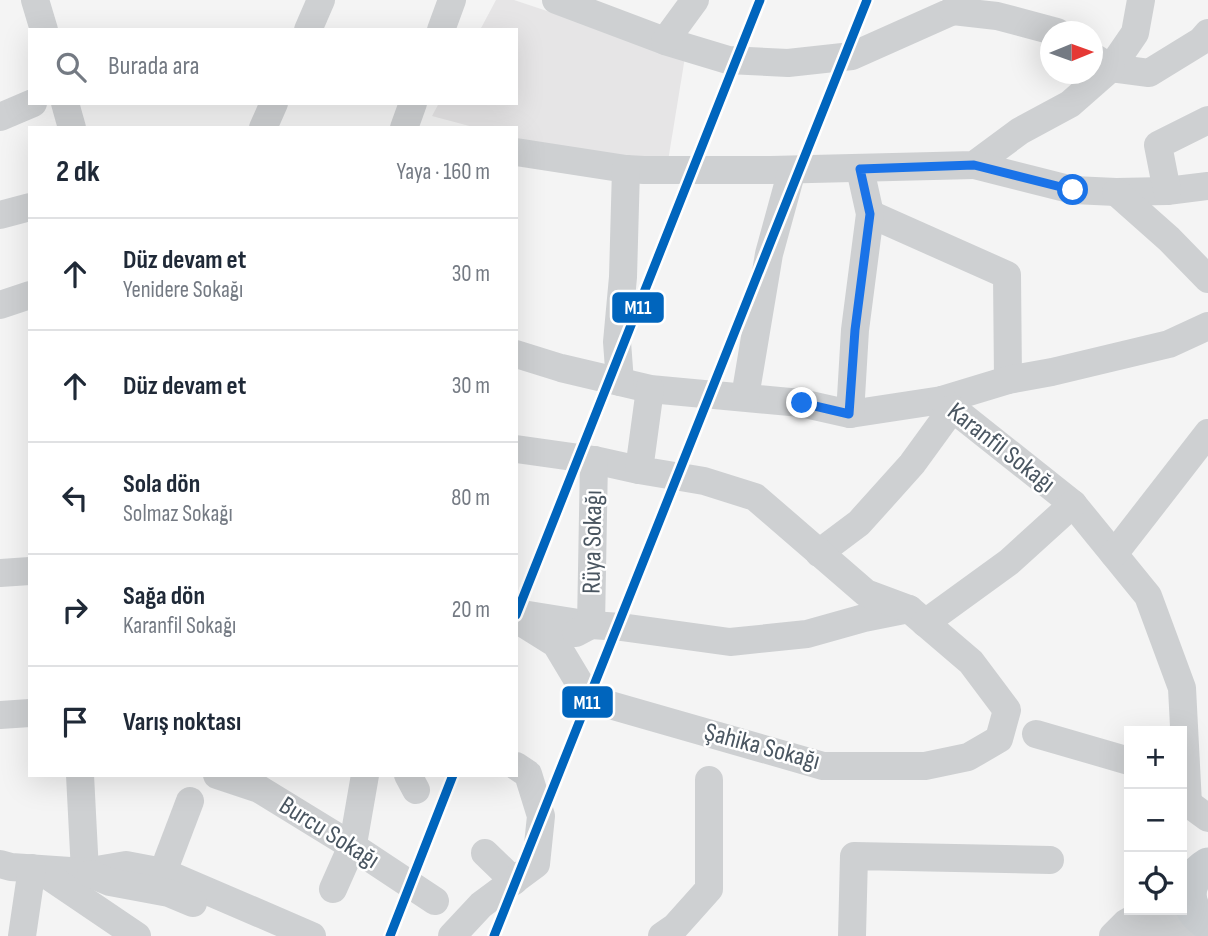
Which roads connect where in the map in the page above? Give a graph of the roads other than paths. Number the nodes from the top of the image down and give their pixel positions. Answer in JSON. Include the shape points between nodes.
{"nodes":[{"id":1,"x":35,"y":0,"type":"edge"},
{"id":2,"x":321,"y":0,"type":"edge"},
{"id":3,"x":453,"y":0,"type":"edge"},
{"id":4,"x":556,"y":0,"type":"edge"},
{"id":5,"x":695,"y":0,"type":"edge"},
{"id":6,"x":1141,"y":0,"type":"edge"},
{"id":7,"x":956,"y":5,"type":"edge"},
{"id":8,"x":1040,"y":27,"type":"edge"},
{"id":9,"x":43,"y":28,"type":"edge"},
{"id":10,"x":309,"y":28,"type":"edge"},
{"id":11,"x":442,"y":28,"type":"edge"},
{"id":12,"x":1208,"y":33,"type":"edge"},
{"id":13,"x":665,"y":41,"type":"junction"},
{"id":14,"x":1103,"y":61,"type":"edge"},
{"id":15,"x":1103,"y":62,"type":"edge"},
{"id":16,"x":1085,"y":84,"type":"edge"},
{"id":17,"x":28,"y":105,"type":"edge"},
{"id":18,"x":66,"y":105,"type":"edge"},
{"id":19,"x":273,"y":105,"type":"edge"},
{"id":20,"x":0,"y":117,"type":"edge"},
{"id":21,"x":1208,"y":120,"type":"edge"},
{"id":22,"x":71,"y":126,"type":"edge"},
{"id":23,"x":264,"y":126,"type":"edge"},
{"id":24,"x":518,"y":152,"type":"edge"},
{"id":25,"x":974,"y":165,"type":"junction"},
{"id":26,"x":626,"y":169,"type":"junction"},
{"id":27,"x":860,"y":169,"type":"junction"},
{"id":28,"x":792,"y":170,"type":"junction"},
{"id":29,"x":1208,"y":186,"type":"edge"},
{"id":30,"x":1167,"y":191,"type":"junction"},
{"id":31,"x":1116,"y":192,"type":"junction"},
{"id":32,"x":28,"y":208,"type":"edge"},
{"id":33,"x":870,"y":214,"type":"junction"},
{"id":34,"x":0,"y":215,"type":"edge"},
{"id":35,"x":1208,"y":279,"type":"edge"},
{"id":36,"x":28,"y":296,"type":"edge"},
{"id":37,"x":0,"y":305,"type":"edge"},
{"id":38,"x":28,"y":309,"type":"edge"},
{"id":39,"x":0,"y":317,"type":"edge"},
{"id":40,"x":1208,"y":326,"type":"edge"},
{"id":41,"x":518,"y":355,"type":"edge"},
{"id":42,"x":1008,"y":380,"type":"junction"},
{"id":43,"x":620,"y":382,"type":"junction"},
{"id":44,"x":650,"y":389,"type":"junction"},
{"id":45,"x":745,"y":397,"type":"junction"},
{"id":46,"x":947,"y":405,"type":"junction"},
{"id":47,"x":849,"y":414,"type":"junction"},
{"id":48,"x":1208,"y":433,"type":"edge"},
{"id":49,"x":518,"y":449,"type":"edge"},
{"id":50,"x":594,"y":460,"type":"junction"},
{"id":51,"x":639,"y":470,"type":"junction"},
{"id":52,"x":1073,"y":504,"type":"junction"},
{"id":53,"x":819,"y":553,"type":"junction"},
{"id":54,"x":1114,"y":554,"type":"junction"},
{"id":55,"x":28,"y":571,"type":"edge"},
{"id":56,"x":0,"y":573,"type":"edge"},
{"id":57,"x":518,"y":613,"type":"edge"},
{"id":58,"x":917,"y":616,"type":"junction"},
{"id":59,"x":518,"y":620,"type":"edge"},
{"id":60,"x":591,"y":625,"type":"junction"},
{"id":61,"x":556,"y":645,"type":"junction"},
{"id":62,"x":28,"y":713,"type":"edge"},
{"id":63,"x":0,"y":715,"type":"edge"},
{"id":64,"x":1036,"y":734,"type":"dead end"},
{"id":65,"x":1124,"y":760,"type":"edge"},
{"id":66,"x":518,"y":767,"type":"edge"},
{"id":67,"x":80,"y":777,"type":"edge"},
{"id":68,"x":223,"y":777,"type":"edge"},
{"id":69,"x":365,"y":777,"type":"edge"},
{"id":70,"x":709,"y":779,"type":"dead end"},
{"id":71,"x":190,"y":802,"type":"dead end"},
{"id":72,"x":1193,"y":807,"type":"edge"},
{"id":73,"x":352,"y":846,"type":"junction"},
{"id":74,"x":485,"y":853,"type":"dead end"},
{"id":75,"x":1050,"y":860,"type":"dead end"},
{"id":76,"x":16,"y":868,"type":"edge"},
{"id":77,"x":85,"y":872,"type":"junction"},
{"id":78,"x":163,"y":872,"type":"junction"},
{"id":79,"x":1194,"y":877,"type":"edge"},
{"id":80,"x":514,"y":881,"type":"junction"},
{"id":81,"x":333,"y":889,"type":"dead end"},
{"id":82,"x":435,"y":901,"type":"dead end"},
{"id":83,"x":1140,"y":915,"type":"edge"},
{"id":84,"x":1196,"y":927,"type":"edge"},
{"id":85,"x":22,"y":936,"type":"edge"},
{"id":86,"x":137,"y":936,"type":"edge"},
{"id":87,"x":266,"y":936,"type":"edge"},
{"id":88,"x":312,"y":936,"type":"edge"},
{"id":89,"x":452,"y":936,"type":"edge"},
{"id":90,"x":662,"y":936,"type":"edge"},
{"id":91,"x":852,"y":936,"type":"edge"},
{"id":92,"x":1112,"y":936,"type":"edge"},
{"id":93,"x":1141,"y":936,"type":"edge"}],
"edges":[{"from":1,"to":9,"type":"street"},
{"from":2,"to":10,"type":"street"},
{"from":3,"to":11,"type":"street"},
{"from":4,"to":13,"type":"street"},
{"from":5,"to":13,"type":"street"},
{"from":6,"to":14,"type":"street","via":[[1135,33]]},
{"from":7,"to":8,"type":"street"},
{"from":7,"to":13,"type":"street","via":[[852,56],[788,63],[728,60]]},
{"from":12,"to":15,"type":"street","via":[[1149,73]]},
{"from":16,"to":25,"type":"street","via":[[1070,104],[1020,131]]},
{"from":17,"to":20,"type":"street"},
{"from":18,"to":22,"type":"street"},
{"from":19,"to":23,"type":"street"},
{"from":21,"to":30,"type":"street","via":[[1158,145]]},
{"from":24,"to":26,"type":"street"},
{"from":25,"to":27,"type":"street"},
{"from":25,"to":31,"type":"street","via":[[1073,190]]},
{"from":26,"to":28,"type":"street"},
{"from":26,"to":43,"type":"street","via":[[617,342]]},
{"from":27,"to":28,"type":"street"},
{"from":27,"to":33,"type":"street"},
{"from":28,"to":45,"type":"street","via":[[769,254]]},
{"from":29,"to":30,"type":"street"},
{"from":30,"to":31,"type":"street"},
{"from":31,"to":35,"type":"street"},
{"from":32,"to":34,"type":"street"},
{"from":33,"to":42,"type":"street","via":[[1007,275]]},
{"from":33,"to":47,"type":"street"},
{"from":36,"to":37,"type":"street"},
{"from":38,"to":39,"type":"street"},
{"from":40,"to":42,"type":"street","via":[[1169,344]]},
{"from":41,"to":43,"type":"street","name":"Karanfil Sokağı"},
{"from":42,"to":46,"type":"street"},
{"from":43,"to":44,"type":"street","name":"Karanfil Sokağı"},
{"from":44,"to":45,"type":"street","name":"Karanfil Sokağı"},
{"from":44,"to":51,"type":"street"},
{"from":45,"to":47,"type":"street","name":"Karanfil Sokağı"},
{"from":46,"to":47,"type":"street","name":"Karanfil Sokağı"},
{"from":46,"to":52,"type":"street","name":"Karanfil Sokağı"},
{"from":46,"to":53,"type":"street","via":[[912,464],[859,523]]},
{"from":48,"to":54,"type":"street"},
{"from":49,"to":50,"type":"street"},
{"from":50,"to":51,"type":"street"},
{"from":50,"to":60,"type":"street","name":"Rüya Sokağı"},
{"from":51,"to":53,"type":"street","via":[[704,481],[755,497]]},
{"from":52,"to":54,"type":"street","name":"Karanfil Sokağı"},
{"from":52,"to":58,"type":"street","via":[[1009,562]]},
{"from":53,"to":58,"type":"street","via":[[866,593]]},
{"from":54,"to":72,"type":"street","name":"Karanfil Sokağı","via":[[1148,596],[1182,688]]},
{"from":55,"to":56,"type":"street"},
{"from":57,"to":60,"type":"street"},
{"from":58,"to":60,"type":"street","via":[[864,618],[807,634],[730,642]]},
{"from":58,"to":61,"type":"street","name":"Şahika Sokağı","via":[[971,663],[1007,710],[999,739],[968,757],[925,766],[823,766],[589,698]]},
{"from":59,"to":61,"type":"street","name":"Şahika Sokağı"},
{"from":60,"to":61,"type":"street"},
{"from":62,"to":63,"type":"street"},
{"from":64,"to":65,"type":"street"},
{"from":66,"to":80,"type":"street","via":[[528,774],[541,816],[536,864]]},
{"from":67,"to":77,"type":"street"},
{"from":68,"to":73,"type":"street","name":"Burcu Sokağı","via":[[259,789]]},
{"from":69,"to":73,"type":"street"},
{"from":70,"to":90,"type":"street","via":[[709,889]]},
{"from":71,"to":78,"type":"street"},
{"from":73,"to":81,"type":"street"},
{"from":73,"to":82,"type":"street","name":"Burcu Sokağı"},
{"from":74,"to":80,"type":"street"},
{"from":75,"to":91,"type":"street","via":[[854,856]]},
{"from":76,"to":77,"type":"street"},
{"from":76,"to":85,"type":"street"},
{"from":76,"to":86,"type":"street"},
{"from":77,"to":78,"type":"street","via":[[126,865]]},
{"from":77,"to":87,"type":"street","via":[[114,883],[169,893]]},
{"from":78,"to":88,"type":"street"},
{"from":79,"to":84,"type":"main road","via":[[1189,900],[1198,917]]},
{"from":80,"to":89,"type":"street","via":[[481,905]]},
{"from":83,"to":92,"type":"street"},
{"from":84,"to":93,"type":"street","via":[[1160,929]]}]}
